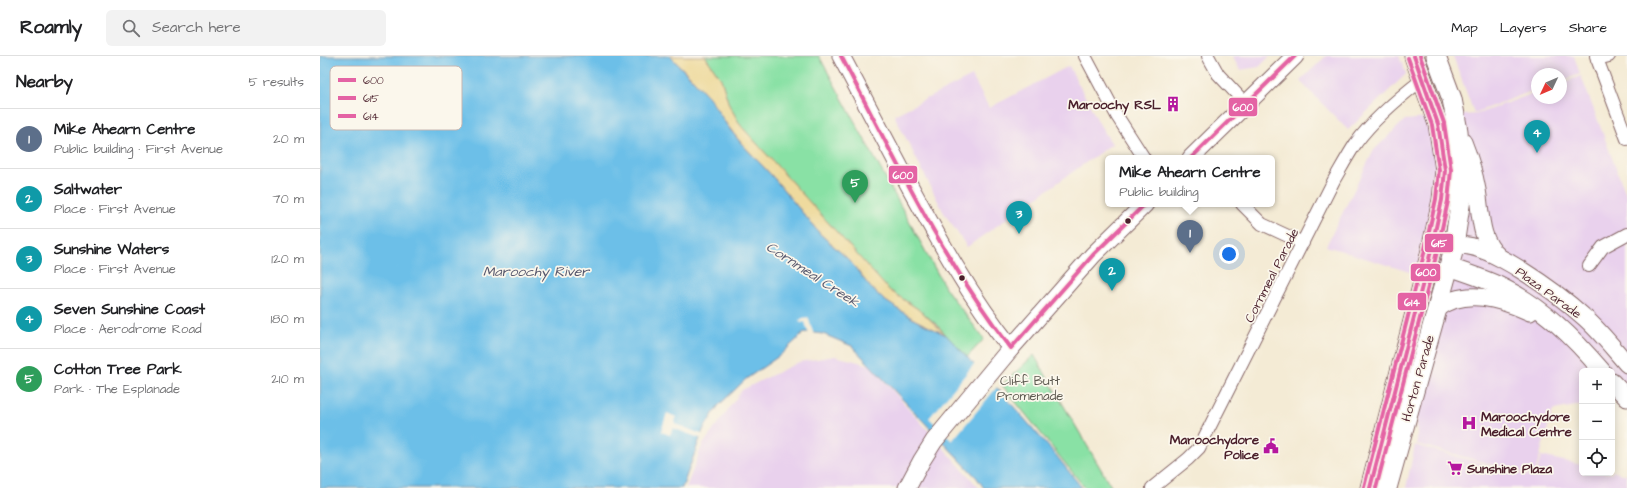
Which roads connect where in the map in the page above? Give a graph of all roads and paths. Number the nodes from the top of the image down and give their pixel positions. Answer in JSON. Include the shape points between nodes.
{"nodes":[{"id":1,"x":841,"y":56,"type":"edge"},
{"id":2,"x":1085,"y":56,"type":"edge"},
{"id":3,"x":1208,"y":56,"type":"edge"},
{"id":4,"x":1295,"y":56,"type":"edge"},
{"id":5,"x":1414,"y":56,"type":"edge"},
{"id":6,"x":1436,"y":56,"type":"edge"},
{"id":7,"x":1609,"y":56,"type":"edge"},
{"id":8,"x":1596,"y":58,"type":"edge"},
{"id":9,"x":1423,"y":79,"type":"junction"},
{"id":10,"x":1246,"y":104,"type":"junction"},
{"id":11,"x":1458,"y":131,"type":"junction"},
{"id":12,"x":1627,"y":139,"type":"edge"},
{"id":13,"x":1142,"y":155,"type":"edge"},
{"id":14,"x":1200,"y":155,"type":"edge"},
{"id":15,"x":1142,"y":207,"type":"edge"},
{"id":16,"x":1245,"y":207,"type":"edge"},
{"id":17,"x":1627,"y":234,"type":"edge"},
{"id":18,"x":1303,"y":243,"type":"junction"},
{"id":19,"x":1455,"y":246,"type":"junction"},
{"id":20,"x":1500,"y":258,"type":"junction"},
{"id":21,"x":1429,"y":259,"type":"junction"},
{"id":22,"x":1589,"y":266,"type":"dead end"},
{"id":23,"x":1448,"y":267,"type":"junction"},
{"id":24,"x":1437,"y":309,"type":"junction"},
{"id":25,"x":1562,"y":328,"type":"junction"},
{"id":26,"x":1011,"y":348,"type":"junction"},
{"id":27,"x":1627,"y":364,"type":"edge"},
{"id":28,"x":1599,"y":368,"type":"edge"},
{"id":29,"x":1615,"y":385,"type":"edge"},
{"id":30,"x":1627,"y":398,"type":"edge"},
{"id":31,"x":907,"y":488,"type":"edge"},
{"id":32,"x":1152,"y":488,"type":"edge"},
{"id":33,"x":1370,"y":488,"type":"edge"},
{"id":34,"x":1387,"y":488,"type":"edge"}],
"edges":[{"from":1,"to":26,"type":"street","via":[[948,256],[975,300]]},
{"from":2,"to":13,"type":"street","via":[[1117,116]]},
{"from":3,"to":10,"type":"street","via":[[1218,74]]},
{"from":4,"to":10,"type":"street"},
{"from":5,"to":9,"type":"main road","name":"Horton Parade"},
{"from":6,"to":11,"type":"main road","name":"Horton Parade","via":[[1452,99]]},
{"from":7,"to":8,"type":"street"},
{"from":8,"to":12,"type":"street"},
{"from":9,"to":18,"type":"street","name":"Cornmeal Parade","via":[[1403,95],[1357,142],[1334,180]]},
{"from":9,"to":21,"type":"main road","name":"Horton Parade","via":[[1438,124],[1445,170],[1442,200]]},
{"from":10,"to":14,"type":"street"},
{"from":11,"to":19,"type":"main road","name":"Horton Parade","via":[[1462,188]]},
{"from":11,"to":20,"type":"street","via":[[1474,174],[1486,240],[1492,252]]},
{"from":15,"to":26,"type":"street","via":[[1093,255]]},
{"from":16,"to":18,"type":"street","via":[[1262,224]]},
{"from":17,"to":22,"type":"street","via":[[1604,247]]},
{"from":18,"to":32,"type":"street","name":"Cornmeal Parade","via":[[1199,448]]},
{"from":19,"to":20,"type":"street","name":"Plaza Parade","via":[[1467,245]]},
{"from":19,"to":21,"type":"main road"},
{"from":19,"to":23,"type":"main road","name":"Horton Parade"},
{"from":20,"to":27,"type":"street","name":"Plaza Parade","via":[[1538,280],[1583,316]]},
{"from":21,"to":23,"type":"main road"},
{"from":21,"to":33,"type":"main road","name":"Horton Parade"},
{"from":23,"to":24,"type":"main road","name":"Horton Parade"},
{"from":23,"to":25,"type":"street","name":"Plaza Parade","via":[[1512,292]]},
{"from":24,"to":25,"type":"street","via":[[1459,298],[1486,298],[1512,305]]},
{"from":24,"to":34,"type":"main road","name":"Horton Parade"},
{"from":25,"to":28,"type":"street","name":"Plaza Parade"},
{"from":26,"to":31,"type":"street","via":[[942,431]]},
{"from":29,"to":30,"type":"street"}]}
